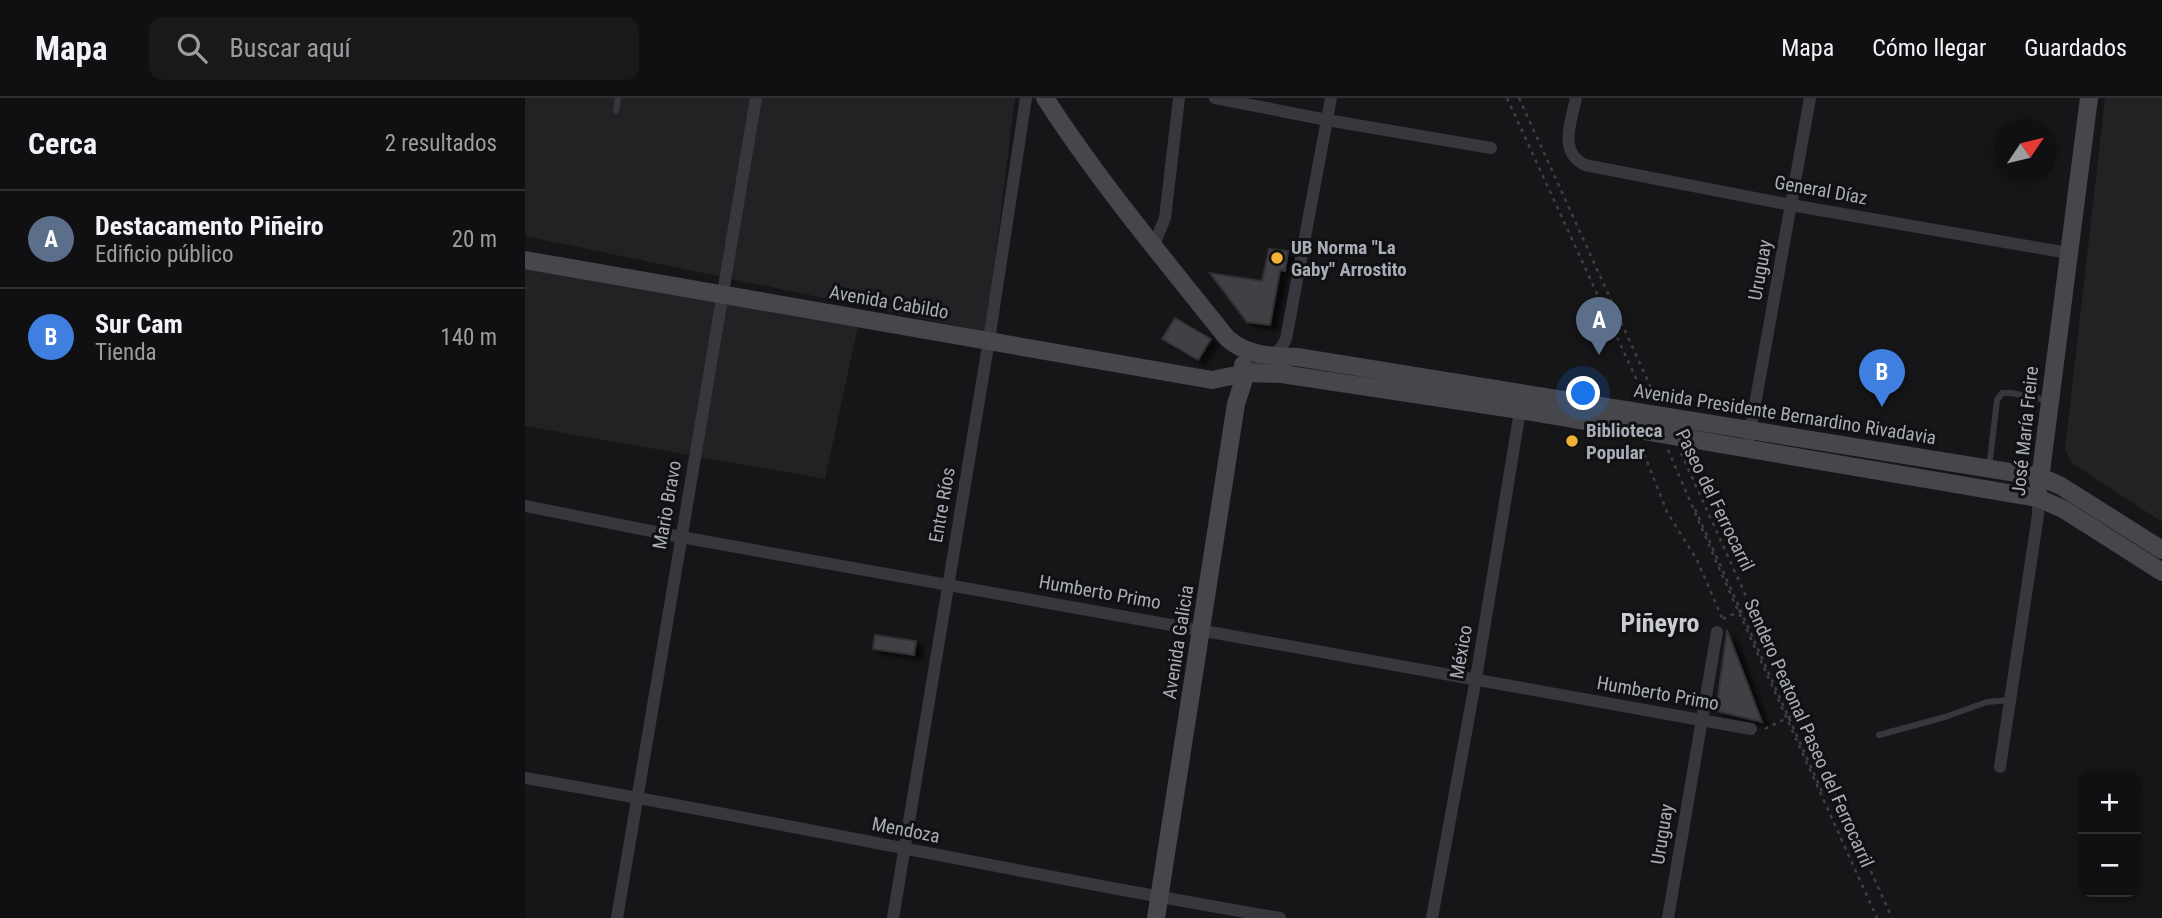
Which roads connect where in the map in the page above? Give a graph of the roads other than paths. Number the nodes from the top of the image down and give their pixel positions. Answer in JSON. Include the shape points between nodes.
{"nodes":[{"id":1,"x":618,"y":98,"type":"edge"},
{"id":2,"x":756,"y":98,"type":"edge"},
{"id":3,"x":1026,"y":98,"type":"edge"},
{"id":4,"x":1045,"y":98,"type":"edge"},
{"id":5,"x":1179,"y":98,"type":"edge"},
{"id":6,"x":1215,"y":98,"type":"edge"},
{"id":7,"x":1331,"y":98,"type":"edge"},
{"id":8,"x":1576,"y":98,"type":"edge"},
{"id":9,"x":1810,"y":98,"type":"edge"},
{"id":10,"x":2089,"y":98,"type":"edge"},
{"id":11,"x":616,"y":111,"type":"dead end"},
{"id":12,"x":1327,"y":120,"type":"junction"},
{"id":13,"x":1491,"y":148,"type":"dead end"},
{"id":14,"x":1791,"y":205,"type":"junction"},
{"id":15,"x":1154,"y":245,"type":"junction"},
{"id":16,"x":2068,"y":253,"type":"junction"},
{"id":17,"x":525,"y":260,"type":"edge"},
{"id":18,"x":723,"y":295,"type":"junction"},
{"id":19,"x":989,"y":340,"type":"junction"},
{"id":20,"x":1238,"y":348,"type":"junction"},
{"id":21,"x":1273,"y":356,"type":"junction"},
{"id":22,"x":1246,"y":373,"type":"junction"},
{"id":23,"x":1523,"y":392,"type":"junction"},
{"id":24,"x":2049,"y":400,"type":"junction"},
{"id":25,"x":1520,"y":410,"type":"junction"},
{"id":26,"x":1751,"y":430,"type":"junction"},
{"id":27,"x":1748,"y":449,"type":"junction"},
{"id":28,"x":1989,"y":468,"type":"junction"},
{"id":29,"x":2041,"y":477,"type":"junction"},
{"id":30,"x":2038,"y":498,"type":"junction"},
{"id":31,"x":525,"y":506,"type":"edge"},
{"id":32,"x":681,"y":537,"type":"junction"},
{"id":33,"x":2162,"y":550,"type":"edge"},
{"id":34,"x":2162,"y":572,"type":"edge"},
{"id":35,"x":948,"y":584,"type":"junction"},
{"id":36,"x":1201,"y":631,"type":"junction"},
{"id":37,"x":1717,"y":632,"type":"road end"},
{"id":38,"x":1476,"y":678,"type":"junction"},
{"id":39,"x":2010,"y":700,"type":"junction"},
{"id":40,"x":1700,"y":721,"type":"junction"},
{"id":41,"x":1751,"y":729,"type":"road end"},
{"id":42,"x":1879,"y":735,"type":"dead end"},
{"id":43,"x":2000,"y":767,"type":"dead end"},
{"id":44,"x":525,"y":778,"type":"edge"},
{"id":45,"x":636,"y":797,"type":"junction"},
{"id":46,"x":905,"y":849,"type":"junction"},
{"id":47,"x":1160,"y":898,"type":"junction"},
{"id":48,"x":617,"y":918,"type":"edge"},
{"id":49,"x":893,"y":918,"type":"edge"},
{"id":50,"x":1156,"y":918,"type":"edge"},
{"id":51,"x":1280,"y":918,"type":"edge"},
{"id":52,"x":1432,"y":918,"type":"edge"},
{"id":53,"x":1668,"y":918,"type":"edge"}],
"edges":[{"from":1,"to":11,"type":"lane"},
{"from":2,"to":18,"type":"street","name":"Mario Bravo"},
{"from":3,"to":19,"type":"street","name":"Entre Ríos"},
{"from":4,"to":15,"type":"main road"},
{"from":5,"to":15,"type":"street","via":[[1165,218]]},
{"from":6,"to":12,"type":"street"},
{"from":7,"to":12,"type":"street"},
{"from":8,"to":14,"type":"street","name":"General Díaz","via":[[1569,137],[1571,154],[1585,165]]},
{"from":9,"to":14,"type":"street","name":"Uruguay"},
{"from":10,"to":16,"type":"main road","name":"José María Freire"},
{"from":12,"to":13,"type":"street"},
{"from":12,"to":21,"type":"street","via":[[1286,338]]},
{"from":14,"to":16,"type":"street","name":"General Díaz"},
{"from":14,"to":26,"type":"street","name":"Uruguay"},
{"from":15,"to":20,"type":"main road"},
{"from":16,"to":24,"type":"main road","name":"José María Freire"},
{"from":17,"to":18,"type":"main road","name":"Avenida Cabildo"},
{"from":18,"to":19,"type":"main road","name":"Avenida Cabildo"},
{"from":18,"to":32,"type":"street","name":"Mario Bravo"},
{"from":19,"to":22,"type":"main road","name":"Avenida Cabildo","via":[[1212,380]]},
{"from":19,"to":35,"type":"street","name":"Entre Ríos"},
{"from":20,"to":21,"type":"main road","name":"Avenida Presidente Bernardino Rivadavia"},
{"from":20,"to":22,"type":"main road"},
{"from":21,"to":22,"type":"street"},
{"from":21,"to":23,"type":"main road","name":"Avenida Presidente Bernardino Rivadavia"},
{"from":22,"to":25,"type":"main road","name":"Avenida Presidente Bernardino Rivadavia","via":[[1282,373]]},
{"from":22,"to":36,"type":"main road","name":"Avenida Galicia","via":[[1236,404]]},
{"from":23,"to":25,"type":"street","name":"México"},
{"from":23,"to":26,"type":"main road","name":"Avenida Presidente Bernardino Rivadavia"},
{"from":24,"to":28,"type":"lane","via":[[2003,393],[1997,400]]},
{"from":24,"to":29,"type":"main road","name":"José María Freire"},
{"from":25,"to":27,"type":"main road","name":"Avenida Presidente Bernardino Rivadavia"},
{"from":25,"to":38,"type":"street","name":"México"},
{"from":26,"to":27,"type":"street","name":"Uruguay"},
{"from":26,"to":28,"type":"main road","name":"Avenida Presidente Bernardino Rivadavia"},
{"from":27,"to":30,"type":"main road","name":"Avenida Presidente Bernardino Rivadavia"},
{"from":28,"to":29,"type":"main road","name":"Avenida Presidente Bernardino Rivadavia"},
{"from":29,"to":30,"type":"main road","name":"José María Freire"},
{"from":29,"to":33,"type":"main road","name":"Avenida Presidente Bernardino Rivadavia"},
{"from":30,"to":34,"type":"main road","name":"Avenida Presidente Bernardino Rivadavia"},
{"from":30,"to":39,"type":"street","name":"José María Freire"},
{"from":31,"to":32,"type":"street","name":"Humberto Primo"},
{"from":32,"to":35,"type":"street","name":"Humberto Primo"},
{"from":32,"to":45,"type":"street","name":"Mario Bravo"},
{"from":35,"to":36,"type":"street","name":"Humberto Primo"},
{"from":35,"to":46,"type":"street","name":"Entre Ríos"},
{"from":36,"to":38,"type":"street","name":"Humberto Primo"},
{"from":36,"to":47,"type":"main road","name":"Avenida Galicia"},
{"from":37,"to":40,"type":"street","name":"Uruguay"},
{"from":38,"to":40,"type":"street","name":"Humberto Primo"},
{"from":38,"to":52,"type":"street","name":"México"},
{"from":39,"to":42,"type":"lane","via":[[1987,702]]},
{"from":39,"to":43,"type":"street","name":"José María Freire"},
{"from":40,"to":41,"type":"street","name":"Humberto Primo"},
{"from":40,"to":53,"type":"street","name":"Uruguay"},
{"from":44,"to":45,"type":"street","name":"Mendoza"},
{"from":45,"to":46,"type":"street","name":"Mendoza"},
{"from":45,"to":48,"type":"street","name":"Mario Bravo"},
{"from":46,"to":47,"type":"street","name":"Mendoza"},
{"from":46,"to":49,"type":"street","name":"Entre Ríos"},
{"from":47,"to":50,"type":"main road","name":"Avenida Galicia"},
{"from":47,"to":51,"type":"street","name":"Mendoza"}]}
